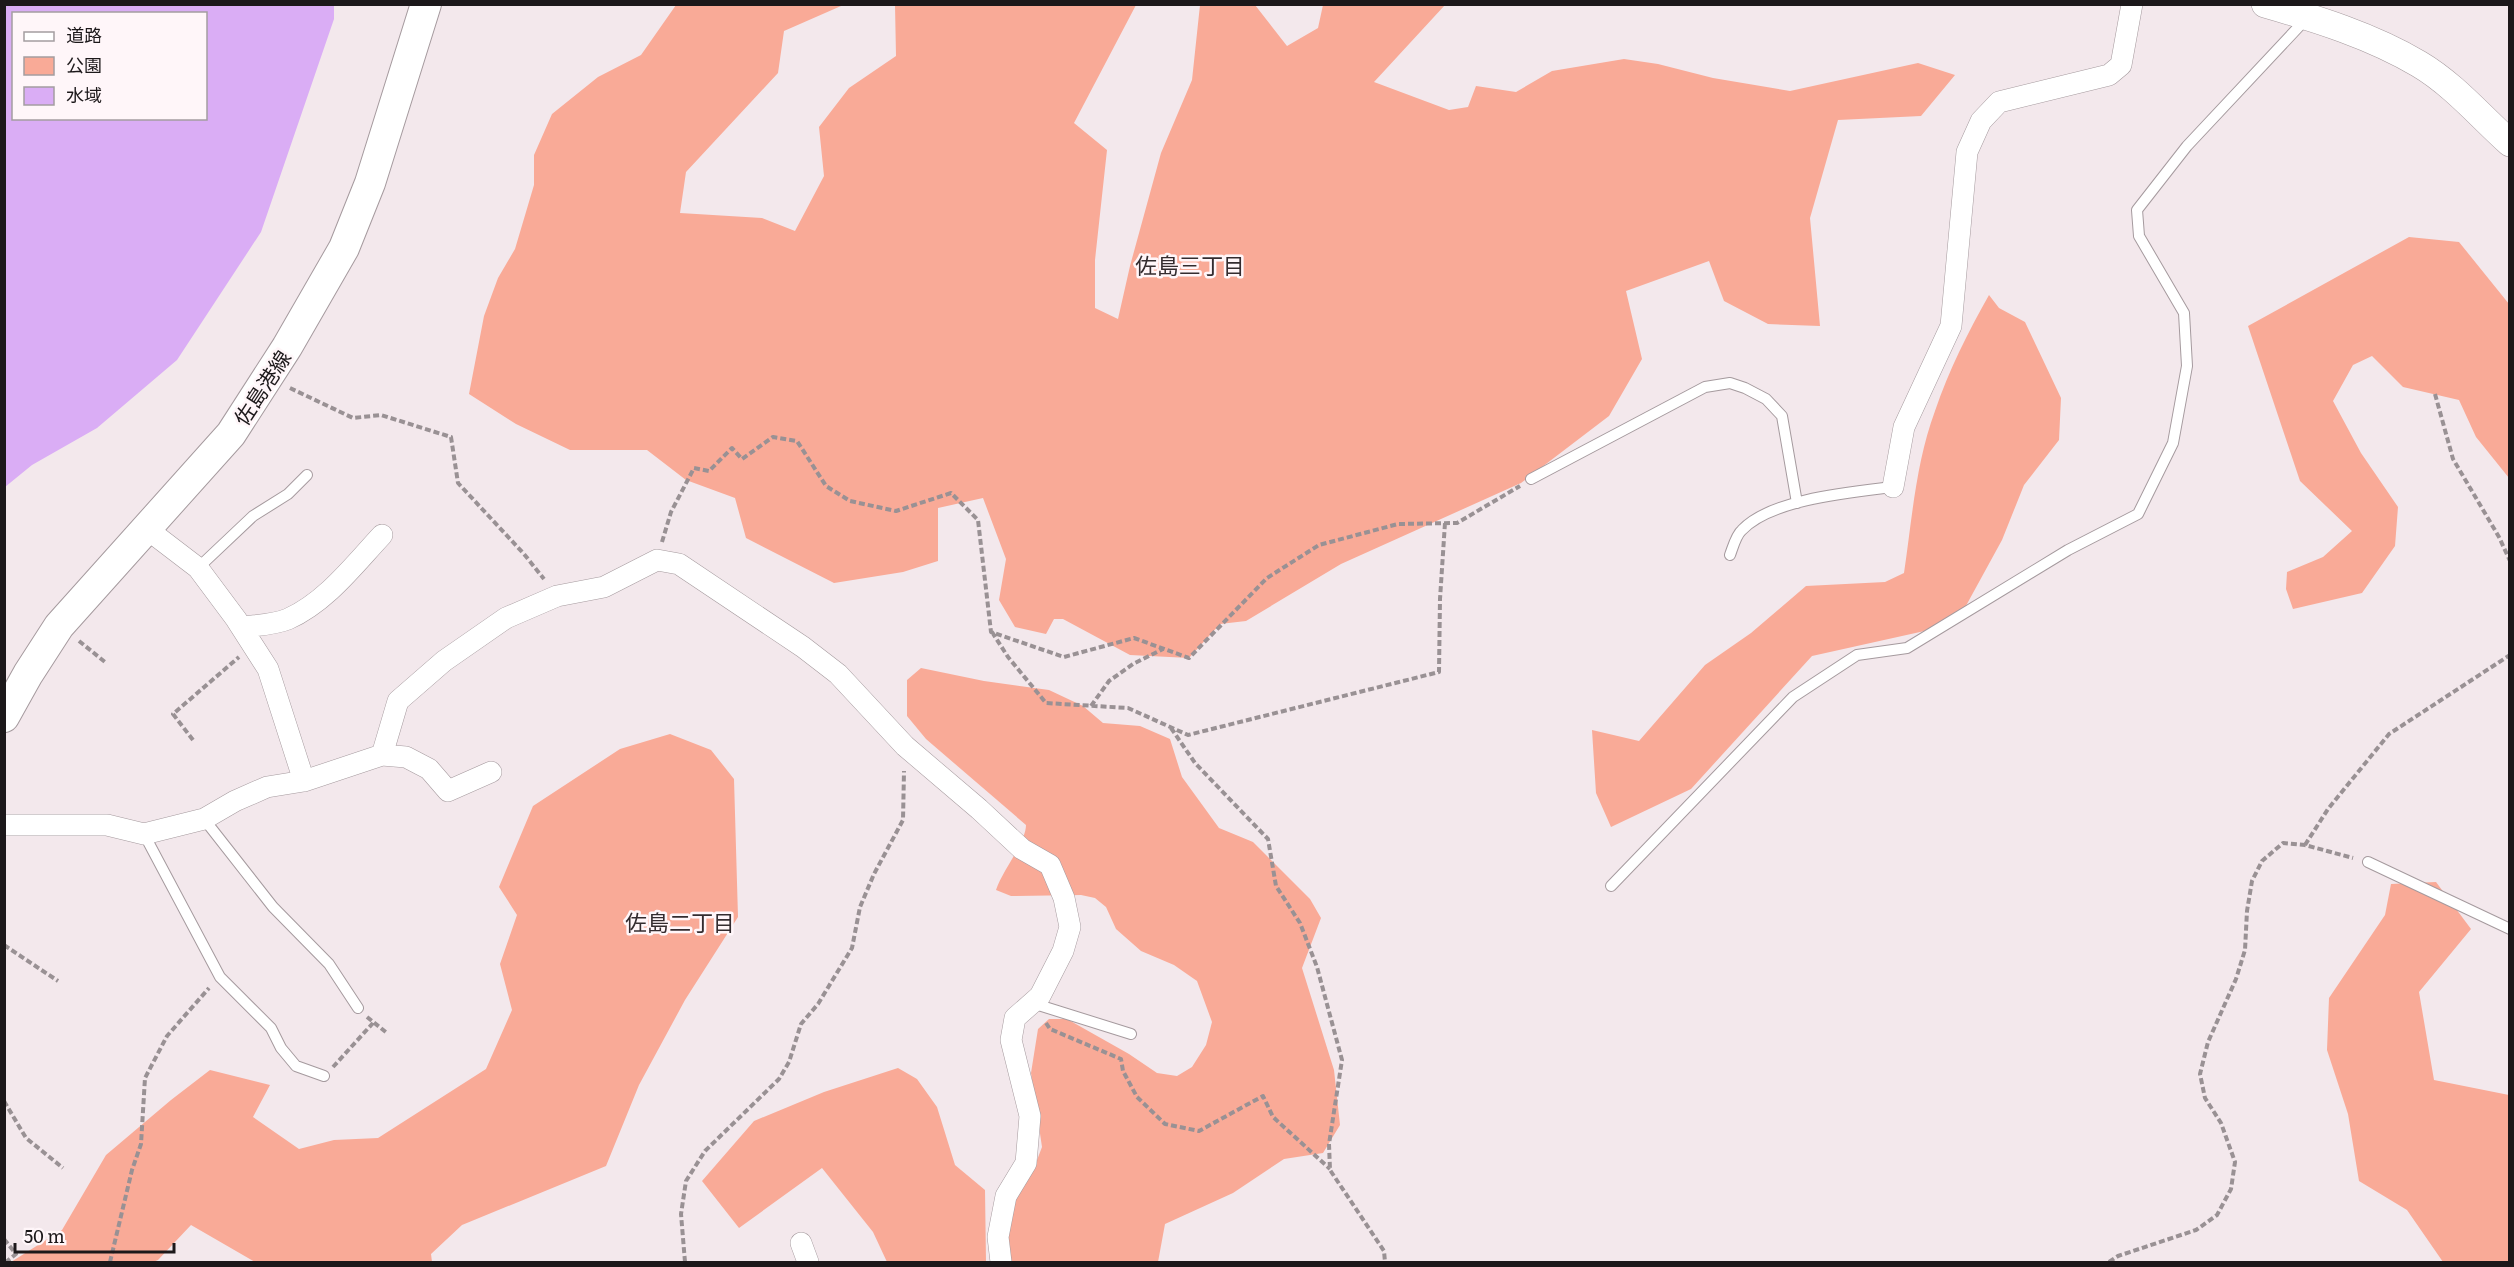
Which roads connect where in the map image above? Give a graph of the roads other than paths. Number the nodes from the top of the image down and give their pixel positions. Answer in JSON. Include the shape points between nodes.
{"nodes":[{"id":1,"x":426,"y":4,"type":"edge"},
{"id":2,"x":2132,"y":4,"type":"edge"},
{"id":3,"x":2265,"y":4,"type":"edge"},
{"id":4,"x":2308,"y":16,"type":"junction"},
{"id":5,"x":2510,"y":143,"type":"edge"},
{"id":6,"x":307,"y":475,"type":"dead end"},
{"id":7,"x":1531,"y":479,"type":"road end"},
{"id":8,"x":1893,"y":486,"type":"joint"},
{"id":9,"x":1797,"y":504,"type":"junction"},
{"id":10,"x":147,"y":529,"type":"junction"},
{"id":11,"x":382,"y":535,"type":"dead end"},
{"id":12,"x":1730,"y":555,"type":"dead end"},
{"id":13,"x":198,"y":568,"type":"junction"},
{"id":14,"x":242,"y":627,"type":"junction"},
{"id":15,"x":4,"y":717,"type":"edge"},
{"id":16,"x":382,"y":755,"type":"junction"},
{"id":17,"x":491,"y":772,"type":"dead end"},
{"id":18,"x":304,"y":781,"type":"junction"},
{"id":19,"x":204,"y":819,"type":"junction"},
{"id":20,"x":4,"y":825,"type":"edge"},
{"id":21,"x":144,"y":834,"type":"junction"},
{"id":22,"x":2368,"y":862,"type":"road end"},
{"id":23,"x":1611,"y":886,"type":"dead end"},
{"id":24,"x":2510,"y":928,"type":"edge"},
{"id":25,"x":1032,"y":1003,"type":"junction"},
{"id":26,"x":358,"y":1008,"type":"road end"},
{"id":27,"x":1131,"y":1034,"type":"dead end"},
{"id":28,"x":324,"y":1076,"type":"road end"},
{"id":29,"x":1000,"y":1263,"type":"edge"}],
"edges":[{"from":1,"to":10,"type":"main road","name":"佐島港線","via":[[370,183],[344,248],[231,434]]},
{"from":2,"to":8,"type":"street","via":[[2121,65],[2109,75],[1999,102],[1981,121],[1967,152],[1951,326],[1904,427]]},
{"from":3,"to":4,"type":"street"},
{"from":4,"to":5,"type":"street","via":[[2421,65]]},
{"from":4,"to":23,"type":"lane","via":[[2187,146],[2137,210],[2139,236],[2184,313],[2187,366],[2173,444],[2138,514],[2068,550],[1907,648],[1857,655],[1793,697]]},
{"from":6,"to":13,"type":"lane","via":[[288,494],[252,516]]},
{"from":7,"to":9,"type":"lane","via":[[1705,387],[1730,383],[1766,399],[1782,416]]},
{"from":8,"to":9,"type":"lane"},
{"from":9,"to":12,"type":"lane","via":[[1772,510],[1741,530]]},
{"from":10,"to":13,"type":"street"},
{"from":10,"to":15,"type":"main road","name":"佐島港線","via":[[59,626]]},
{"from":11,"to":14,"type":"street","via":[[328,592],[289,619]]},
{"from":13,"to":14,"type":"street"},
{"from":14,"to":18,"type":"street","via":[[268,669]]},
{"from":16,"to":17,"type":"street","via":[[406,757],[429,769],[448,791]]},
{"from":16,"to":18,"type":"street"},
{"from":16,"to":25,"type":"street","via":[[398,702],[444,661],[506,618],[557,596],[604,587],[657,560],[680,564],[829,667],[905,746],[1022,849],[1050,865],[1064,898],[1070,927],[1063,951],[1040,996]]},
{"from":18,"to":19,"type":"street","via":[[267,787]]},
{"from":19,"to":21,"type":"street"},
{"from":19,"to":26,"type":"lane","via":[[273,907],[329,964]]},
{"from":20,"to":21,"type":"street","via":[[107,825]]},
{"from":21,"to":28,"type":"lane","via":[[220,977],[271,1028],[296,1066]]},
{"from":22,"to":24,"type":"lane"},
{"from":25,"to":27,"type":"lane"},
{"from":25,"to":29,"type":"street","via":[[1015,1018],[1011,1040],[1030,1116],[1026,1163],[1006,1196],[998,1237]]}]}
